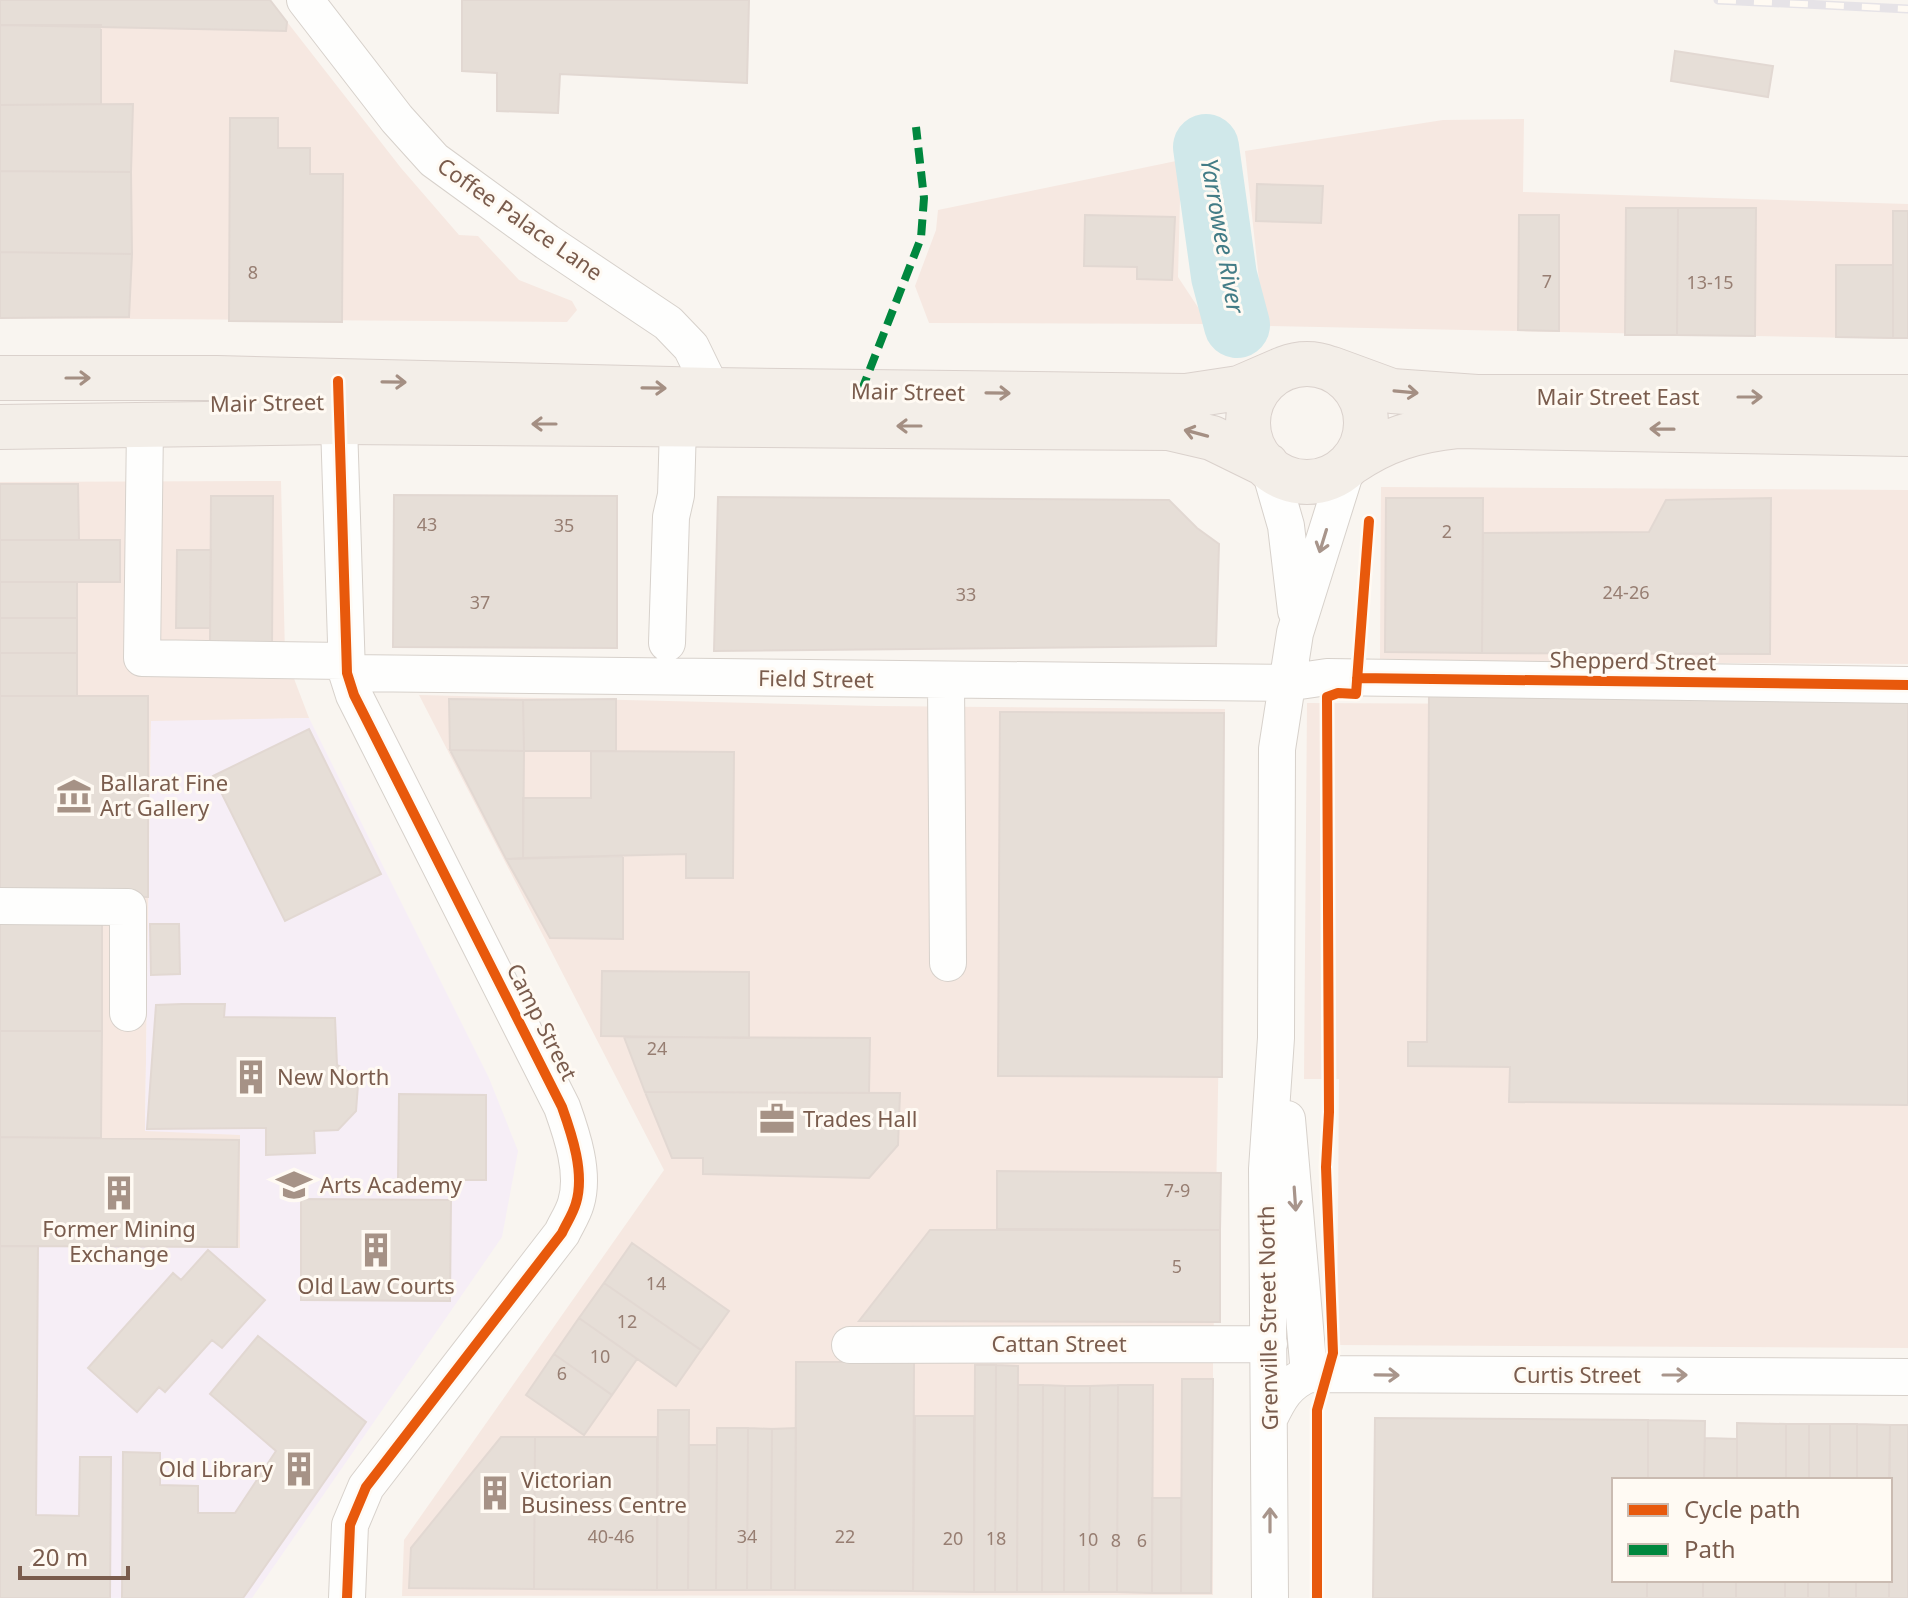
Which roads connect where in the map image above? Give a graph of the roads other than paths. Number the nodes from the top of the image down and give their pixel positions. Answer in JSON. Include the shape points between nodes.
{"nodes":[{"id":1,"x":305,"y":0,"type":"edge"},
{"id":2,"x":1283,"y":369,"type":"junction"},
{"id":3,"x":1332,"y":369,"type":"junction"},
{"id":4,"x":0,"y":378,"type":"edge"},
{"id":5,"x":712,"y":390,"type":"junction"},
{"id":6,"x":1908,"y":397,"type":"edge"},
{"id":7,"x":338,"y":401,"type":"junction"},
{"id":8,"x":678,"y":425,"type":"junction"},
{"id":9,"x":145,"y":426,"type":"junction"},
{"id":10,"x":0,"y":427,"type":"edge"},
{"id":11,"x":1908,"y":434,"type":"edge"},
{"id":12,"x":1349,"y":465,"type":"junction"},
{"id":13,"x":1268,"y":466,"type":"junction"},
{"id":14,"x":1295,"y":633,"type":"junction"},
{"id":15,"x":667,"y":643,"type":"dead end"},
{"id":16,"x":346,"y":667,"type":"junction"},
{"id":17,"x":1287,"y":676,"type":"junction"},
{"id":18,"x":946,"y":681,"type":"junction"},
{"id":19,"x":1908,"y":685,"type":"edge"},
{"id":20,"x":0,"y":906,"type":"edge"},
{"id":21,"x":948,"y":963,"type":"dead end"},
{"id":22,"x":128,"y":1013,"type":"dead end"},
{"id":23,"x":1276,"y":1038,"type":"junction"},
{"id":24,"x":1269,"y":1344,"type":"junction"},
{"id":25,"x":850,"y":1345,"type":"dead end"},
{"id":26,"x":1309,"y":1374,"type":"junction"},
{"id":27,"x":1908,"y":1377,"type":"edge"},
{"id":28,"x":1269,"y":1419,"type":"junction"},
{"id":29,"x":347,"y":1598,"type":"edge"},
{"id":30,"x":1270,"y":1598,"type":"edge"}],
"edges":[{"from":1,"to":5,"type":"street","name":"Coffee Palace Lane","via":[[434,160],[668,323],[691,347]]},
{"from":2,"to":3,"type":"main road","via":[[1316,364]]},
{"from":5,"to":2,"type":"main road","name":"Mair Street","one_way":true,"via":[[1186,396],[1239,388]]},
{"from":2,"to":13,"type":"main road","via":[[1261,387],[1249,413],[1252,441]]},
{"from":3,"to":6,"type":"main road","name":"Mair Street East","one_way":true,"via":[[1392,391],[1477,397]]},
{"from":3,"to":12,"type":"main road","via":[[1353,387],[1365,411],[1361,447]]},
{"from":4,"to":7,"type":"main road","name":"Mair Street","one_way":true,"via":[[217,378]]},
{"from":7,"to":5,"type":"main road","name":"Mair Street","one_way":true},
{"from":8,"to":7,"type":"main road","name":"Mair Street","one_way":true},
{"from":7,"to":9,"type":"main road","name":"Mair Street"},
{"from":7,"to":16,"type":"street","name":"Camp Street"},
{"from":13,"to":8,"type":"main road","name":"Mair Street","one_way":true,"via":[[1212,438],[1169,428]]},
{"from":8,"to":15,"type":"street"},
{"from":9,"to":10,"type":"main road","name":"Mair Street"},
{"from":9,"to":16,"type":"street","name":"Field Street","via":[[142,658]]},
{"from":11,"to":12,"type":"main road","name":"Mair Street East","one_way":true,"via":[[1457,426],[1398,437]]},
{"from":12,"to":13,"type":"main road","via":[[1317,481],[1299,481]]},
{"from":12,"to":14,"type":"street","name":"Grenville Street North","one_way":true},
{"from":13,"to":14,"type":"street","name":"Grenville Street North","via":[[1286,526]]},
{"from":14,"to":17,"type":"street","name":"Grenville Street North"},
{"from":16,"to":18,"type":"street","name":"Field Street"},
{"from":16,"to":29,"type":"street","name":"Camp Street","via":[[354,695],[562,1107],[574,1142],[578,1187],[562,1233],[366,1487],[350,1525]]},
{"from":17,"to":18,"type":"street","name":"Field Street"},
{"from":17,"to":19,"type":"street","name":"Shepperd Street"},
{"from":17,"to":23,"type":"street","name":"Grenville Street North","via":[[1277,749]]},
{"from":18,"to":21,"type":"street"},
{"from":20,"to":22,"type":"street","via":[[128,907]]},
{"from":23,"to":24,"type":"street","name":"Grenville Street North","via":[[1267,1169]]},
{"from":23,"to":26,"type":"street","name":"Grenville Street North","one_way":true},
{"from":24,"to":25,"type":"street","name":"Cattan Street"},
{"from":24,"to":28,"type":"street","name":"Grenville Street North"},
{"from":26,"to":27,"type":"street","name":"Curtis Street","one_way":true},
{"from":26,"to":28,"type":"street","via":[[1282,1393]]},
{"from":30,"to":28,"type":"street","name":"Grenville Street North","one_way":true}]}
